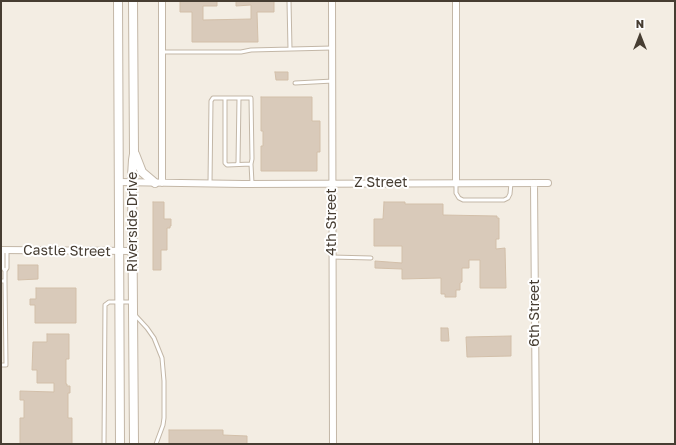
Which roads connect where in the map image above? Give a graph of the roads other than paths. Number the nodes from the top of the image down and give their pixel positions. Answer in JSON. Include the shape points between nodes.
{"nodes":[{"id":1,"x":118,"y":1,"type":"edge"},
{"id":2,"x":133,"y":1,"type":"edge"},
{"id":3,"x":162,"y":1,"type":"edge"},
{"id":4,"x":290,"y":1,"type":"edge"},
{"id":5,"x":332,"y":1,"type":"edge"},
{"id":6,"x":456,"y":1,"type":"edge"},
{"id":7,"x":332,"y":48,"type":"junction"},
{"id":8,"x":290,"y":49,"type":"junction"},
{"id":9,"x":162,"y":52,"type":"junction"},
{"id":10,"x":332,"y":81,"type":"junction"},
{"id":11,"x":295,"y":83,"type":"dead end"},
{"id":12,"x":238,"y":98,"type":"junction"},
{"id":13,"x":225,"y":99,"type":"junction"},
{"id":14,"x":134,"y":154,"type":"junction"},
{"id":15,"x":237,"y":164,"type":"junction"},
{"id":16,"x":251,"y":164,"type":"junction"},
{"id":17,"x":119,"y":182,"type":"junction"},
{"id":18,"x":133,"y":182,"type":"junction"},
{"id":19,"x":159,"y":183,"type":"junction"},
{"id":20,"x":210,"y":183,"type":"junction"},
{"id":21,"x":252,"y":183,"type":"junction"},
{"id":22,"x":332,"y":183,"type":"junction"},
{"id":23,"x":456,"y":183,"type":"junction"},
{"id":24,"x":511,"y":183,"type":"junction"},
{"id":25,"x":534,"y":183,"type":"junction"},
{"id":26,"x":548,"y":183,"type":"dead end"},
{"id":27,"x":3,"y":250,"type":"edge"},
{"id":28,"x":133,"y":251,"type":"junction"},
{"id":29,"x":119,"y":252,"type":"junction"},
{"id":30,"x":332,"y":257,"type":"junction"},
{"id":31,"x":371,"y":258,"type":"dead end"},
{"id":32,"x":3,"y":280,"type":"edge"},
{"id":33,"x":120,"y":302,"type":"junction"},
{"id":34,"x":133,"y":302,"type":"junction"},
{"id":35,"x":133,"y":313,"type":"junction"},
{"id":36,"x":1,"y":366,"type":"edge"},
{"id":37,"x":104,"y":444,"type":"edge"},
{"id":38,"x":120,"y":444,"type":"edge"},
{"id":39,"x":134,"y":444,"type":"edge"},
{"id":40,"x":156,"y":444,"type":"edge"},
{"id":41,"x":333,"y":444,"type":"edge"},
{"id":42,"x":536,"y":444,"type":"edge"}],
"edges":[{"from":1,"to":17,"type":"street","name":"Riverside Drive"},
{"from":2,"to":14,"type":"street","name":"Riverside Drive"},
{"from":3,"to":9,"type":"street"},
{"from":4,"to":8,"type":"lane"},
{"from":5,"to":7,"type":"street","name":"4th Street"},
{"from":6,"to":23,"type":"street"},
{"from":7,"to":8,"type":"lane"},
{"from":7,"to":10,"type":"street","name":"4th Street"},
{"from":8,"to":9,"type":"lane"},
{"from":9,"to":19,"type":"street"},
{"from":10,"to":11,"type":"lane"},
{"from":10,"to":22,"type":"street","name":"4th Street"},
{"from":12,"to":13,"type":"lane"},
{"from":12,"to":15,"type":"lane"},
{"from":12,"to":16,"type":"lane","via":[[251,98]]},
{"from":13,"to":15,"type":"lane","via":[[225,163]]},
{"from":13,"to":20,"type":"lane","via":[[212,98],[211,101]]},
{"from":14,"to":18,"type":"street","name":"Riverside Drive"},
{"from":14,"to":19,"type":"street","via":[[142,172]]},
{"from":15,"to":16,"type":"lane"},
{"from":16,"to":21,"type":"lane"},
{"from":17,"to":18,"type":"street","name":"Z Street"},
{"from":17,"to":29,"type":"street","name":"Riverside Drive"},
{"from":18,"to":19,"type":"street","name":"Z Street"},
{"from":18,"to":28,"type":"street","name":"Riverside Drive"},
{"from":19,"to":20,"type":"street","name":"Z Street"},
{"from":20,"to":21,"type":"street","name":"Z Street"},
{"from":21,"to":22,"type":"street","name":"Z Street"},
{"from":22,"to":23,"type":"street","name":"Z Street"},
{"from":22,"to":30,"type":"street","name":"4th Street"},
{"from":23,"to":24,"type":"street","name":"Z Street"},
{"from":23,"to":24,"type":"lane","via":[[456,193],[463,200],[504,200],[510,194]]},
{"from":24,"to":25,"type":"street","name":"Z Street"},
{"from":25,"to":26,"type":"street","name":"Z Street"},
{"from":25,"to":42,"type":"street","name":"6th Street"},
{"from":27,"to":29,"type":"street","name":"Castle Street"},
{"from":27,"to":32,"type":"lane"},
{"from":28,"to":29,"type":"street","name":"Castle Street"},
{"from":28,"to":34,"type":"street","name":"Riverside Drive"},
{"from":29,"to":33,"type":"street","name":"Riverside Drive"},
{"from":30,"to":31,"type":"lane"},
{"from":30,"to":41,"type":"street","name":"4th Street"},
{"from":32,"to":36,"type":"lane","via":[[6,365]]},
{"from":33,"to":34,"type":"lane"},
{"from":33,"to":37,"type":"lane","via":[[106,303],[104,308]]},
{"from":33,"to":38,"type":"street","name":"Riverside Drive"},
{"from":34,"to":35,"type":"street","name":"Riverside Drive"},
{"from":35,"to":39,"type":"street","name":"Riverside Drive"},
{"from":35,"to":40,"type":"lane","via":[[148,328],[162,358],[164,418]]}]}
